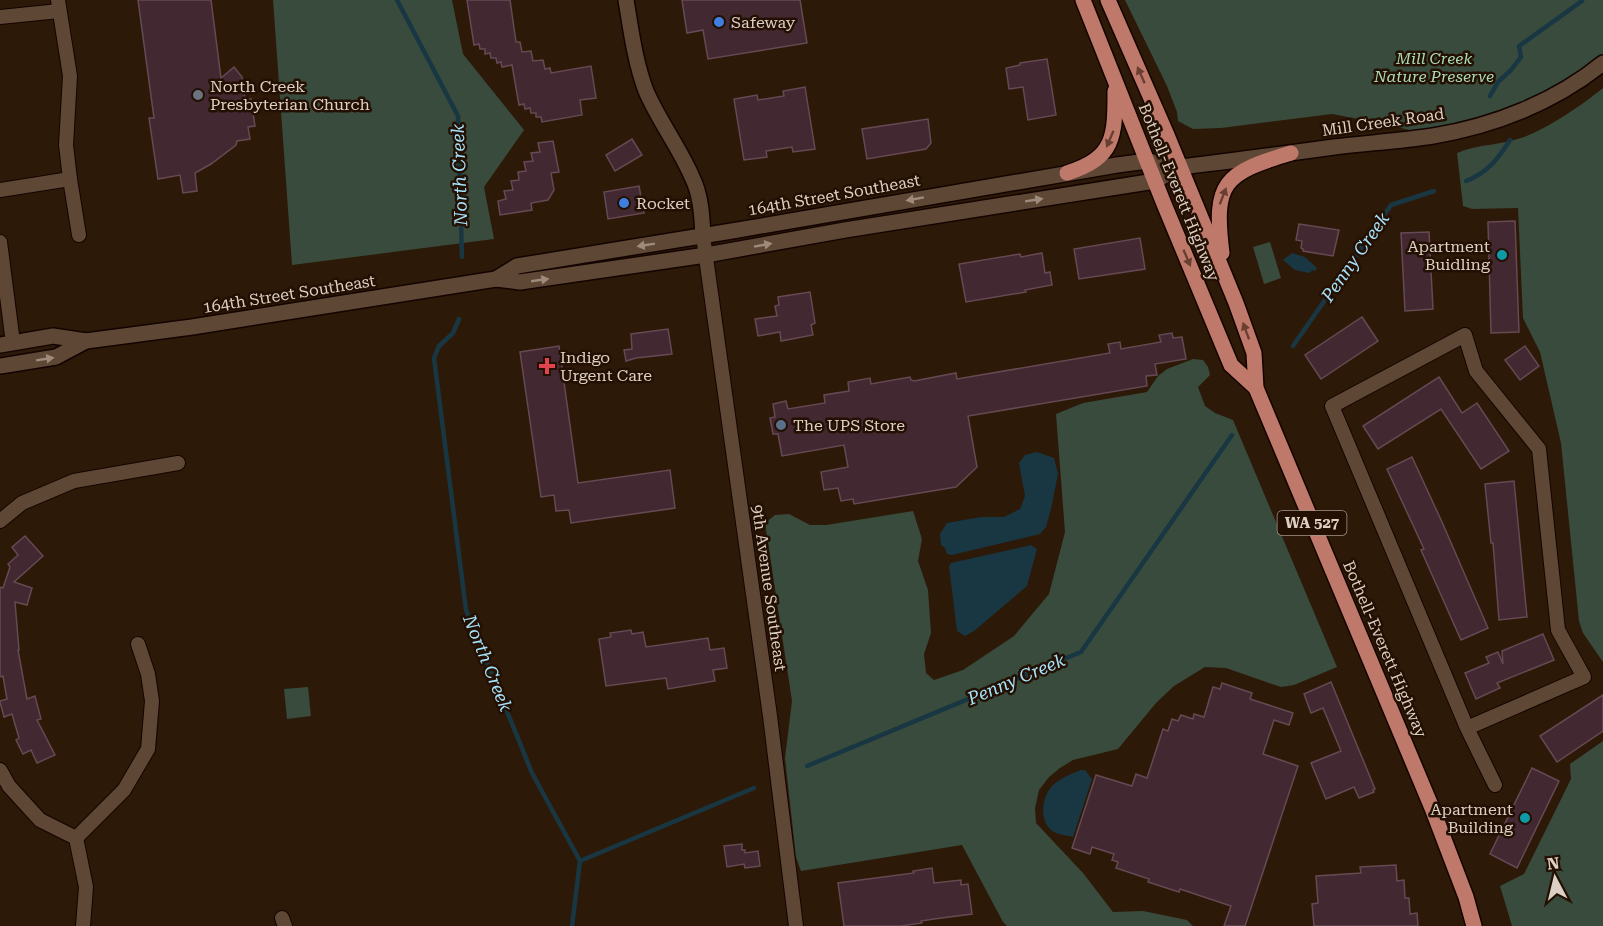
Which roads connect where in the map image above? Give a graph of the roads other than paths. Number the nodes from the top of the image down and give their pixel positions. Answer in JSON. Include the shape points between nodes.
{"nodes":[{"id":1,"x":626,"y":0,"type":"edge"},
{"id":2,"x":1083,"y":0,"type":"edge"},
{"id":3,"x":1108,"y":0,"type":"edge"},
{"id":4,"x":58,"y":6,"type":"edge"},
{"id":5,"x":0,"y":16,"type":"edge"},
{"id":6,"x":1603,"y":63,"type":"edge"},
{"id":7,"x":1115,"y":82,"type":"junction"},
{"id":8,"x":1291,"y":153,"type":"junction"},
{"id":9,"x":1147,"y":161,"type":"junction"},
{"id":10,"x":1180,"y":167,"type":"junction"},
{"id":11,"x":1067,"y":173,"type":"junction"},
{"id":12,"x":70,"y":179,"type":"junction"},
{"id":13,"x":1155,"y":181,"type":"junction"},
{"id":14,"x":0,"y":190,"type":"edge"},
{"id":15,"x":79,"y":235,"type":"dead end"},
{"id":16,"x":703,"y":236,"type":"junction"},
{"id":17,"x":0,"y":242,"type":"edge"},
{"id":18,"x":706,"y":255,"type":"junction"},
{"id":19,"x":1224,"y":274,"type":"junction"},
{"id":20,"x":496,"y":279,"type":"junction"},
{"id":21,"x":86,"y":341,"type":"junction"},
{"id":22,"x":6,"y":344,"type":"edge"},
{"id":23,"x":0,"y":366,"type":"edge"},
{"id":24,"x":1256,"y":388,"type":"junction"},
{"id":25,"x":178,"y":463,"type":"dead end"},
{"id":26,"x":0,"y":521,"type":"edge"},
{"id":27,"x":138,"y":644,"type":"dead end"},
{"id":28,"x":1467,"y":728,"type":"junction"},
{"id":29,"x":0,"y":770,"type":"edge"},
{"id":30,"x":1495,"y":785,"type":"dead end"},
{"id":31,"x":76,"y":838,"type":"junction"},
{"id":32,"x":83,"y":926,"type":"edge"},
{"id":33,"x":796,"y":926,"type":"edge"},
{"id":34,"x":1474,"y":926,"type":"edge"}],
"edges":[{"from":1,"to":16,"type":"main road","via":[[642,80],[692,177],[700,203]]},
{"from":2,"to":7,"type":"main road","name":"Bothell-Everett Highway","number":"WA 527"},
{"from":10,"to":3,"type":"main road","name":"Bothell-Everett Highway","number":"WA 527","one_way":true},
{"from":4,"to":5,"type":"street"},
{"from":4,"to":12,"type":"street","via":[[70,76],[66,145]]},
{"from":6,"to":8,"type":"main road","name":"Mill Creek Road","via":[[1547,99],[1485,124],[1434,136]]},
{"from":7,"to":9,"type":"main road","name":"Bothell-Everett Highway","number":"WA 527"},
{"from":7,"to":11,"type":"main road","one_way":true,"via":[[1111,141],[1097,159]]},
{"from":8,"to":10,"type":"main road","name":"Mill Creek Road"},
{"from":19,"to":8,"type":"main road","one_way":true,"via":[[1219,206],[1222,193],[1244,169]]},
{"from":9,"to":10,"type":"main road","name":"164th Street Southeast"},
{"from":9,"to":11,"type":"main road","name":"164th Street Southeast"},
{"from":9,"to":13,"type":"main road","name":"Bothell-Everett Highway","number":"WA 527"},
{"from":10,"to":13,"type":"main road","name":"Mill Creek Road"},
{"from":10,"to":19,"type":"main road","name":"Bothell-Everett Highway","number":"WA 527"},
{"from":11,"to":16,"type":"main road","name":"164th Street Southeast","one_way":true},
{"from":12,"to":14,"type":"street"},
{"from":12,"to":15,"type":"street"},
{"from":18,"to":13,"type":"main road","name":"164th Street Southeast","one_way":true},
{"from":13,"to":24,"type":"main road","name":"Bothell-Everett Highway","number":"WA 527","one_way":true,"via":[[1230,364]]},
{"from":16,"to":18,"type":"street","name":"9th Avenue Southeast"},
{"from":16,"to":20,"type":"main road","name":"164th Street Southeast","one_way":true,"via":[[518,266]]},
{"from":17,"to":22,"type":"street"},
{"from":20,"to":18,"type":"main road","name":"164th Street Southeast","one_way":true,"via":[[520,282]]},
{"from":18,"to":33,"type":"street","name":"9th Avenue Southeast"},
{"from":24,"to":19,"type":"main road","name":"Bothell-Everett Highway","number":"WA 527","one_way":true,"via":[[1254,353]]},
{"from":20,"to":21,"type":"main road","name":"164th Street Southeast"},
{"from":21,"to":22,"type":"main road","name":"164th Street Southeast","via":[[53,336]]},
{"from":23,"to":21,"type":"main road","name":"164th Street Southeast","one_way":true,"via":[[56,357]]},
{"from":24,"to":34,"type":"main road","name":"Bothell-Everett Highway","number":"WA 527","via":[[1432,808]]},
{"from":25,"to":26,"type":"street","via":[[74,481],[22,503]]},
{"from":27,"to":31,"type":"street","via":[[152,701],[147,749],[124,790]]},
{"from":28,"to":28,"type":"street","via":[[1332,406],[1465,335],[1476,371],[1539,449],[1558,630],[1584,677]]},
{"from":28,"to":30,"type":"street"},
{"from":29,"to":31,"type":"street","via":[[40,820]]},
{"from":31,"to":32,"type":"street","via":[[86,887]]}]}
